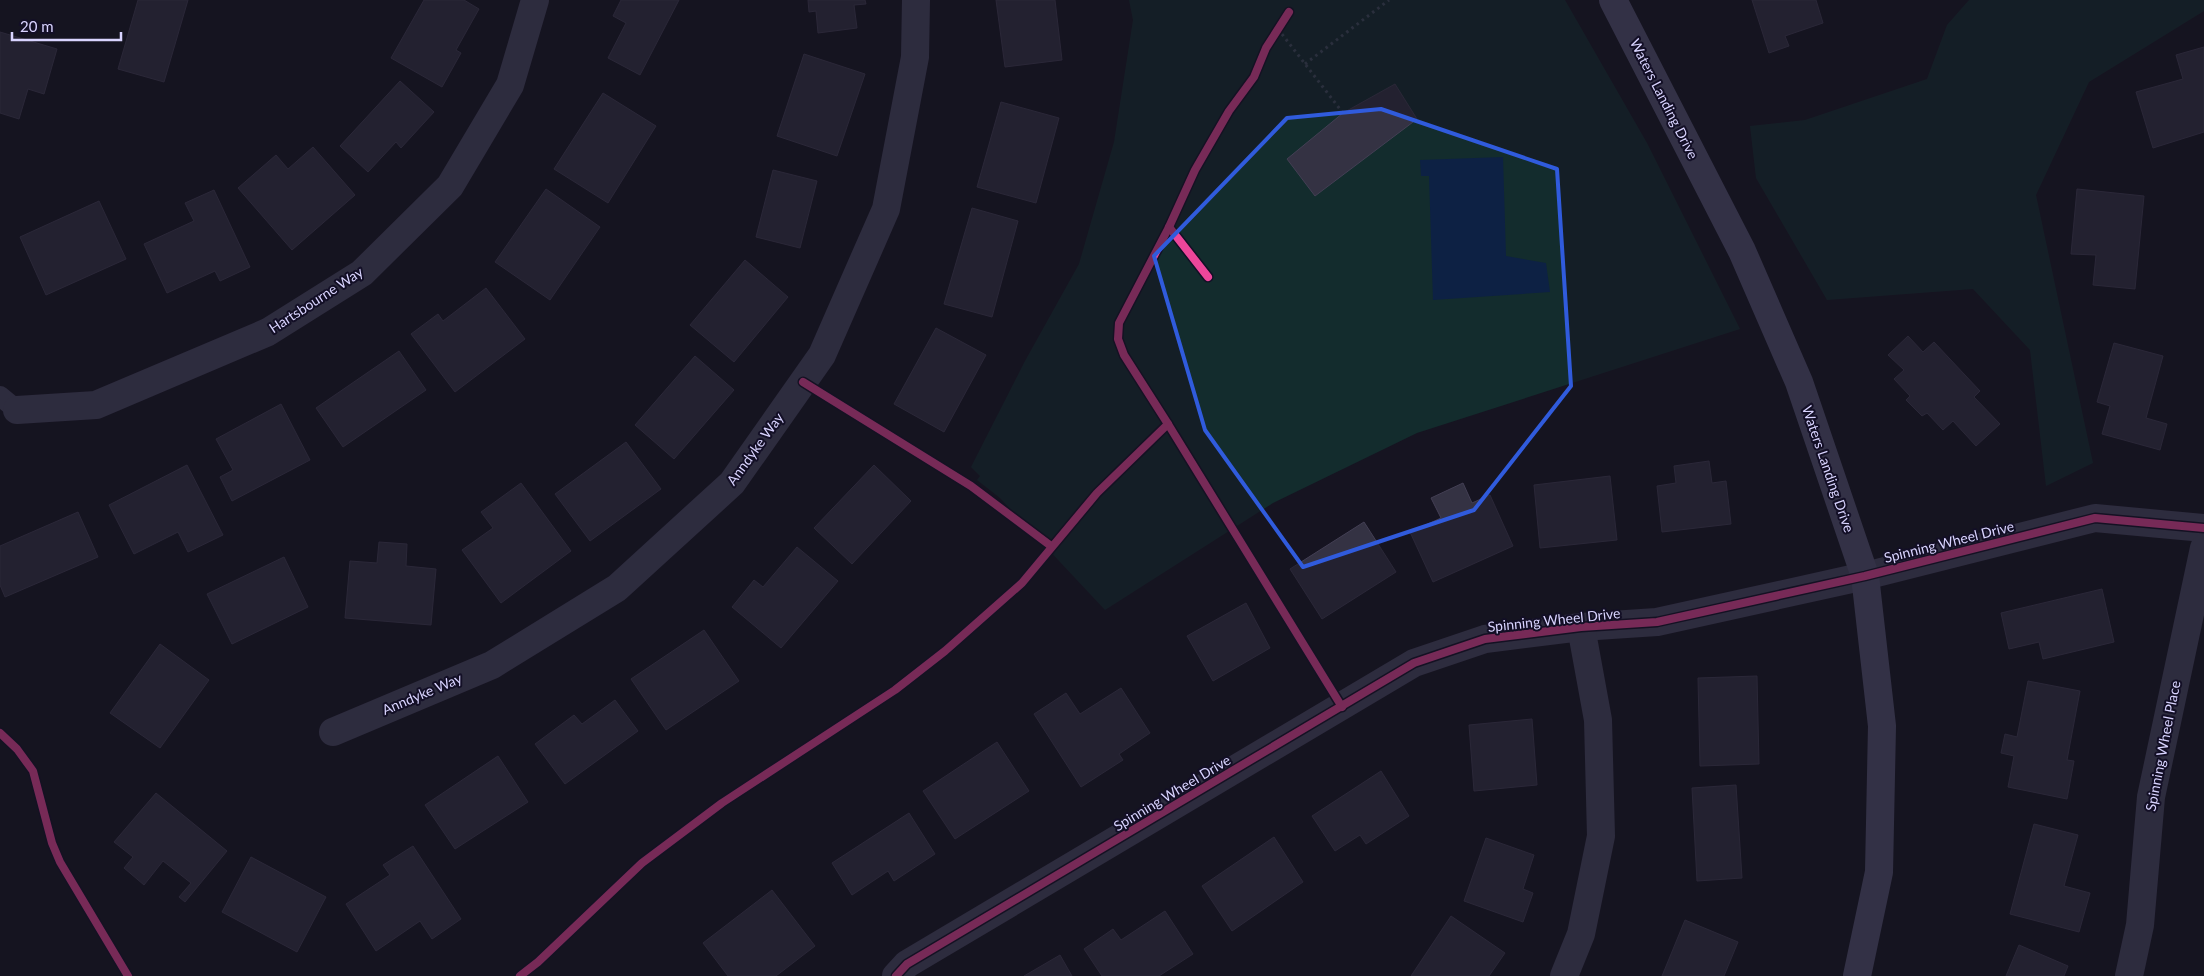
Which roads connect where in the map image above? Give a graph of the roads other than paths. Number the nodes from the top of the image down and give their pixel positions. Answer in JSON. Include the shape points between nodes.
{"nodes":[{"id":1,"x":535,"y":0,"type":"edge"},
{"id":2,"x":916,"y":0,"type":"edge"},
{"id":3,"x":1613,"y":0,"type":"edge"},
{"id":4,"x":9,"y":403,"type":"edge"},
{"id":5,"x":2204,"y":528,"type":"edge"},
{"id":6,"x":2204,"y":548,"type":"edge"},
{"id":7,"x":1865,"y":576,"type":"junction"},
{"id":8,"x":1581,"y":627,"type":"junction"},
{"id":9,"x":333,"y":732,"type":"dead end"},
{"id":10,"x":896,"y":976,"type":"edge"},
{"id":11,"x":1564,"y":976,"type":"edge"},
{"id":12,"x":1857,"y":976,"type":"edge"},
{"id":13,"x":2129,"y":976,"type":"edge"}],
"edges":[{"from":1,"to":4,"type":"street","name":"Hartsbourne Way","via":[[510,84],[450,186],[362,273],[268,332],[96,406]]},
{"from":2,"to":9,"type":"street","name":"Anndyke Way","via":[[915,57],[886,209],[822,355],[732,483],[618,588],[492,665]]},
{"from":3,"to":7,"type":"street","name":"Waters Landing Drive","via":[[1742,251],[1799,382]]},
{"from":5,"to":7,"type":"street","name":"Spinning Wheel Drive","via":[[2095,518]]},
{"from":6,"to":13,"type":"street","name":"Spinning Wheel Place","via":[[2151,797],[2140,925]]},
{"from":7,"to":8,"type":"street","name":"Spinning Wheel Drive","via":[[1657,622]]},
{"from":7,"to":12,"type":"street","name":"Waters Landing Drive","via":[[1882,726],[1879,872]]},
{"from":8,"to":10,"type":"street","name":"Spinning Wheel Drive","via":[[1485,639],[1414,663],[907,964]]},
{"from":8,"to":11,"type":"street","via":[[1598,720],[1601,836],[1582,934]]}]}
